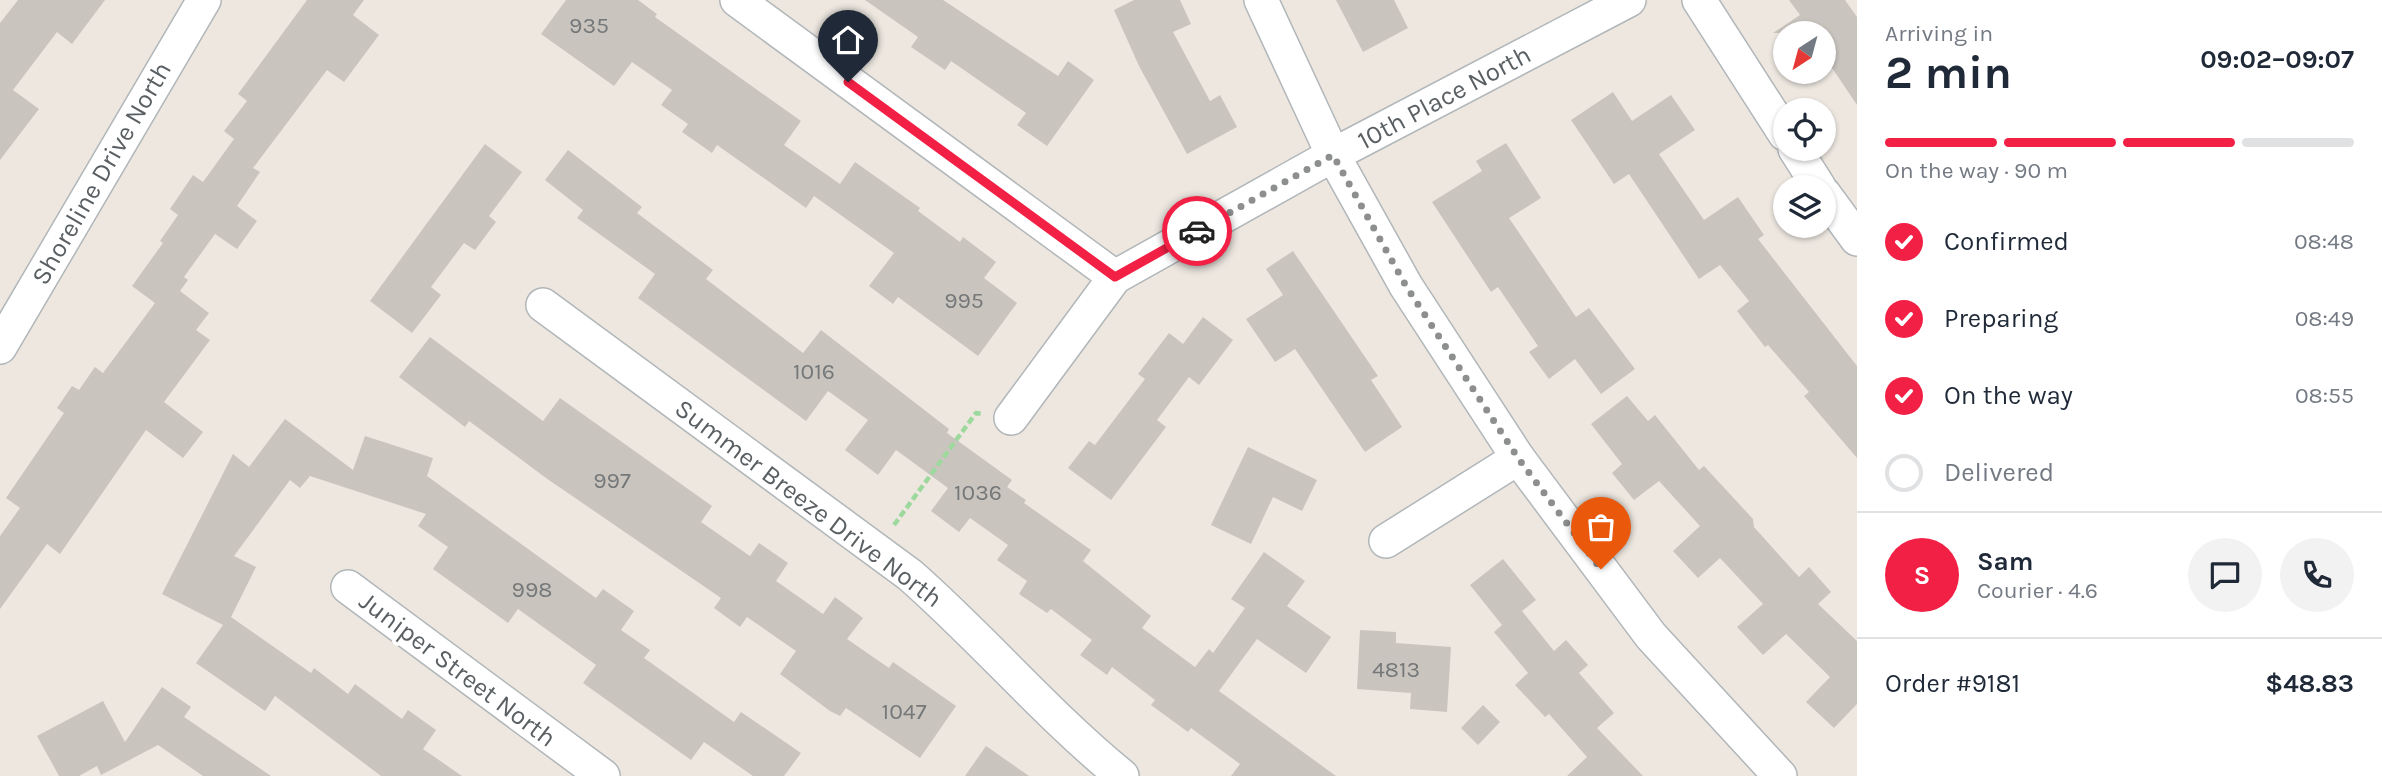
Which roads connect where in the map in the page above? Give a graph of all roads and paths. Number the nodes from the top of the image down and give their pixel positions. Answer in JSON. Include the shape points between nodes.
{"nodes":[{"id":1,"x":204,"y":0,"type":"edge"},
{"id":2,"x":737,"y":0,"type":"edge"},
{"id":3,"x":1261,"y":0,"type":"edge"},
{"id":4,"x":1629,"y":0,"type":"edge"},
{"id":5,"x":1699,"y":0,"type":"edge"},
{"id":6,"x":1773,"y":115,"type":"edge"},
{"id":7,"x":1333,"y":155,"type":"junction"},
{"id":8,"x":1836,"y":210,"type":"edge"},
{"id":9,"x":1857,"y":239,"type":"edge"},
{"id":10,"x":1115,"y":277,"type":"junction"},
{"id":11,"x":543,"y":304,"type":"dead end"},
{"id":12,"x":0,"y":347,"type":"edge"},
{"id":13,"x":1011,"y":418,"type":"joint"},
{"id":14,"x":1518,"y":458,"type":"junction"},
{"id":15,"x":1385,"y":541,"type":"dead end"},
{"id":16,"x":875,"y":550,"type":"junction"},
{"id":17,"x":348,"y":587,"type":"dead end"},
{"id":18,"x":603,"y":776,"type":"edge"},
{"id":19,"x":1121,"y":776,"type":"edge"},
{"id":20,"x":1780,"y":776,"type":"edge"}],
"edges":[{"from":1,"to":12,"type":"street","name":"Shoreline Drive North"},
{"from":2,"to":10,"type":"street"},
{"from":3,"to":7,"type":"street"},
{"from":4,"to":7,"type":"street","name":"10th Place North"},
{"from":5,"to":6,"type":"street"},
{"from":7,"to":10,"type":"street","name":"10th Place North"},
{"from":7,"to":14,"type":"street","via":[[1406,286]]},
{"from":8,"to":9,"type":"street"},
{"from":10,"to":13,"type":"street","name":"10th Place North"},
{"from":11,"to":16,"type":"street","name":"Summer Breeze Drive North"},
{"from":13,"to":16,"type":"path","via":[[976,413]]},
{"from":14,"to":15,"type":"street"},
{"from":14,"to":20,"type":"street","via":[[1651,636]]},
{"from":16,"to":19,"type":"street","name":"Summer Breeze Drive North","via":[[949,609],[1058,722]]},
{"from":17,"to":18,"type":"street","name":"Juniper Street North"}]}
